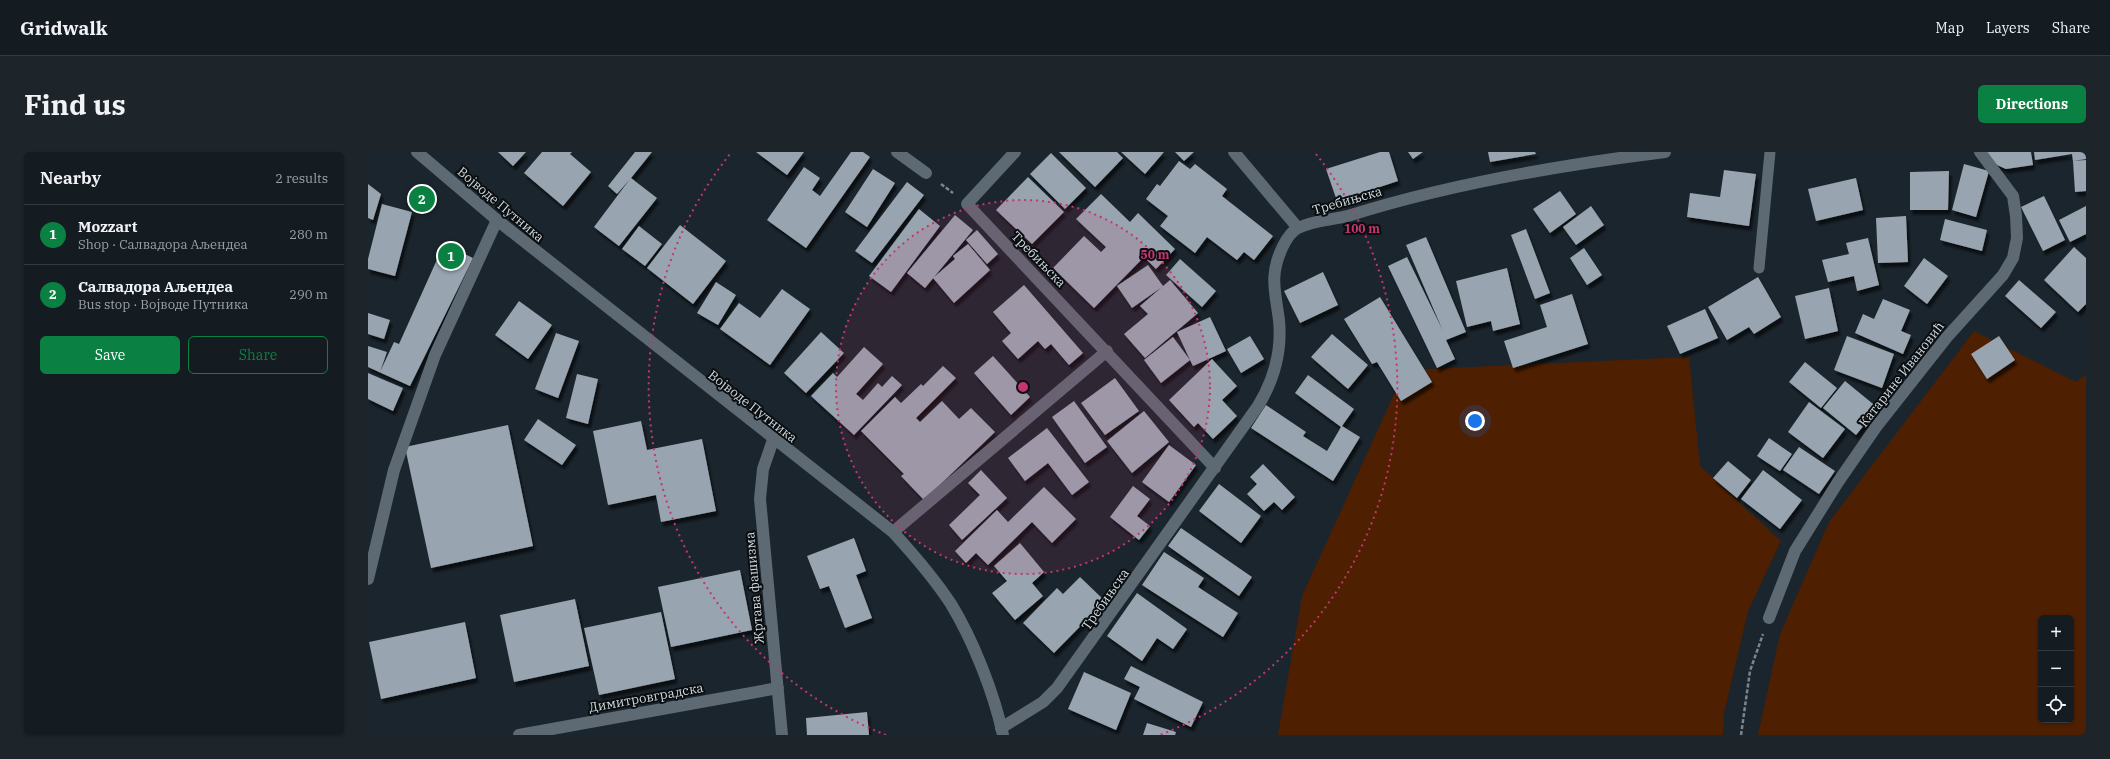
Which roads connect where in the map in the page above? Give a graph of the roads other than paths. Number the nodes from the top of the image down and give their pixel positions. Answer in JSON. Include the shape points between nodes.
{"nodes":[{"id":1,"x":417,"y":152,"type":"edge"},
{"id":2,"x":897,"y":152,"type":"edge"},
{"id":3,"x":1015,"y":152,"type":"edge"},
{"id":4,"x":1234,"y":152,"type":"edge"},
{"id":5,"x":1665,"y":152,"type":"edge"},
{"id":6,"x":1770,"y":152,"type":"edge"},
{"id":7,"x":1980,"y":152,"type":"edge"},
{"id":8,"x":1599,"y":157,"type":"edge"},
{"id":9,"x":926,"y":173,"type":"road end"},
{"id":10,"x":497,"y":220,"type":"junction"},
{"id":11,"x":1298,"y":228,"type":"junction"},
{"id":12,"x":1759,"y":268,"type":"dead end"},
{"id":13,"x":1107,"y":351,"type":"junction"},
{"id":14,"x":773,"y":440,"type":"junction"},
{"id":15,"x":1215,"y":468,"type":"junction"},
{"id":16,"x":893,"y":532,"type":"junction"},
{"id":17,"x":368,"y":580,"type":"edge"},
{"id":18,"x":1768,"y":618,"type":"road end"},
{"id":19,"x":778,"y":688,"type":"junction"},
{"id":20,"x":1002,"y":732,"type":"edge"},
{"id":21,"x":519,"y":735,"type":"edge"},
{"id":22,"x":782,"y":735,"type":"edge"}],
"edges":[{"from":1,"to":10,"type":"street","name":"Војводе Путника"},
{"from":2,"to":9,"type":"street"},
{"from":3,"to":13,"type":"street","name":"Требињска","via":[[967,204]]},
{"from":4,"to":11,"type":"street"},
{"from":5,"to":8,"type":"street","name":"Требињска"},
{"from":6,"to":12,"type":"lane"},
{"from":7,"to":18,"type":"street","name":"Катарине Ивановић","via":[[2013,196],[2017,238],[2013,258],[2002,275],[1946,337],[1876,427],[1838,482],[1795,551]]},
{"from":8,"to":11,"type":"street","name":"Требињска","via":[[1403,198],[1348,216]]},
{"from":10,"to":14,"type":"street","name":"Војводе Путника"},
{"from":10,"to":17,"type":"street","via":[[435,355],[394,470]]},
{"from":11,"to":15,"type":"street","name":"Требињска","via":[[1284,244],[1275,269],[1273,292],[1279,320],[1279,340],[1272,381]]},
{"from":13,"to":15,"type":"street","name":"Требињска"},
{"from":13,"to":16,"type":"street"},
{"from":14,"to":16,"type":"street","name":"Војводе Путника"},
{"from":14,"to":19,"type":"street","name":"Жртава фашизма","via":[[762,469],[760,499]]},
{"from":15,"to":20,"type":"street","name":"Требињска","via":[[1057,688],[1043,702]]},
{"from":16,"to":20,"type":"street","name":"Војводе Путника","via":[[915,556],[951,605],[982,668]]},
{"from":19,"to":21,"type":"street","name":"Димитровградска"},
{"from":19,"to":22,"type":"street","name":"Жртава фашизма"}]}
